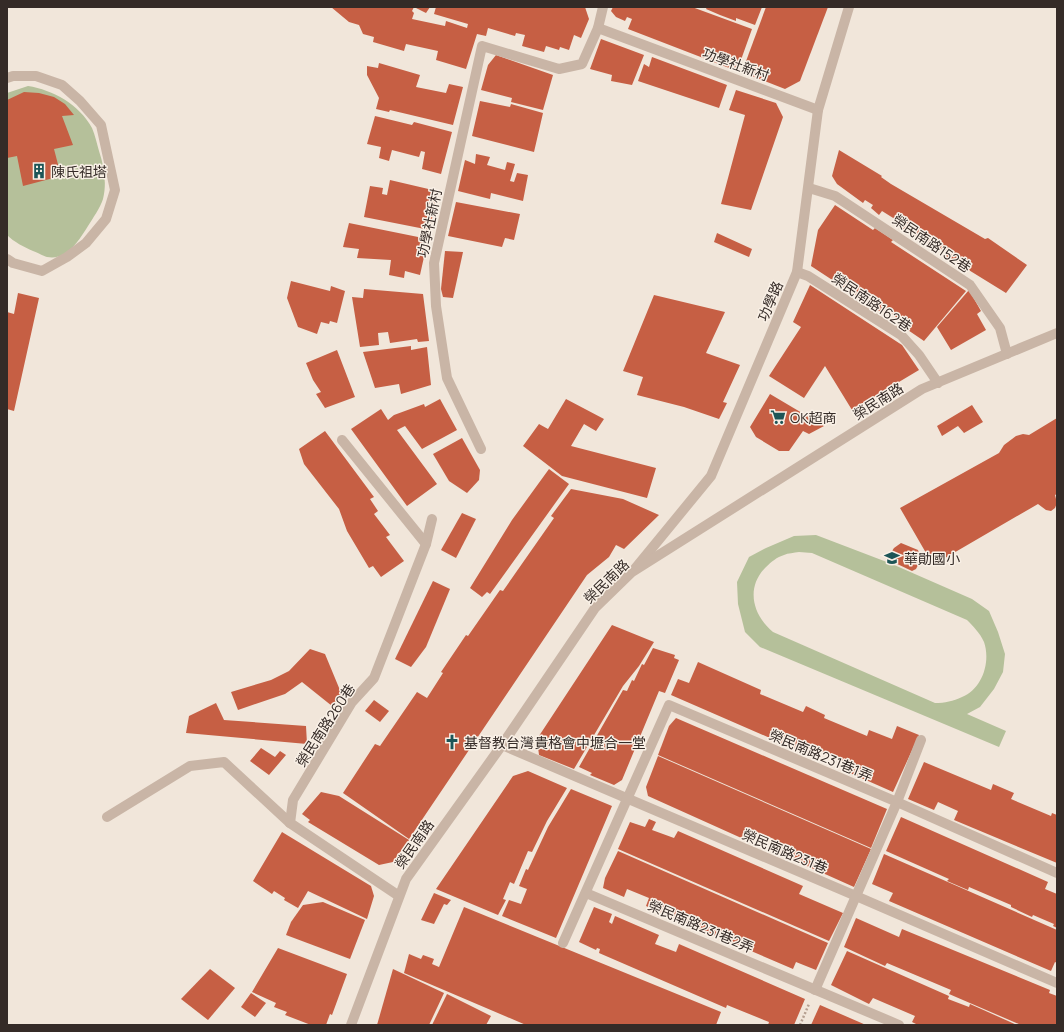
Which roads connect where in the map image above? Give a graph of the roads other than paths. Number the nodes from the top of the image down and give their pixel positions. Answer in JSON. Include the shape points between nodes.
{"nodes":[{"id":1,"x":603,"y":7,"type":"edge"},
{"id":2,"x":849,"y":7,"type":"edge"},
{"id":3,"x":598,"y":28,"type":"junction"},
{"id":4,"x":7,"y":78,"type":"edge"},
{"id":5,"x":818,"y":110,"type":"junction"},
{"id":6,"x":809,"y":188,"type":"junction"},
{"id":7,"x":7,"y":259,"type":"edge"},
{"id":8,"x":797,"y":272,"type":"junction"},
{"id":9,"x":1057,"y":333,"type":"edge"},
{"id":10,"x":1007,"y":354,"type":"junction"},
{"id":11,"x":938,"y":383,"type":"junction"},
{"id":12,"x":342,"y":440,"type":"dead end"},
{"id":13,"x":481,"y":449,"type":"dead end"},
{"id":14,"x":432,"y":519,"type":"dead end"},
{"id":15,"x":426,"y":544,"type":"junction"},
{"id":16,"x":632,"y":572,"type":"junction"},
{"id":17,"x":921,"y":740,"type":"dead end"},
{"id":18,"x":502,"y":745,"type":"junction"},
{"id":19,"x":627,"y":799,"type":"junction"},
{"id":20,"x":897,"y":802,"type":"junction"},
{"id":21,"x":107,"y":816,"type":"dead end"},
{"id":22,"x":290,"y":823,"type":"junction"},
{"id":23,"x":1057,"y":873,"type":"edge"},
{"id":24,"x":586,"y":892,"type":"junction"},
{"id":25,"x":399,"y":896,"type":"junction"},
{"id":26,"x":856,"y":896,"type":"junction"},
{"id":27,"x":563,"y":943,"type":"dead end"},
{"id":28,"x":1057,"y":983,"type":"edge"},
{"id":29,"x":815,"y":990,"type":"junction"},
{"id":30,"x":350,"y":1025,"type":"edge"},
{"id":31,"x":899,"y":1025,"type":"edge"}],
"edges":[{"from":1,"to":3,"type":"street"},
{"from":2,"to":5,"type":"street","name":"功學路"},
{"from":3,"to":5,"type":"street","name":"功學社新村"},
{"from":3,"to":13,"type":"street","name":"功學社新村","via":[[582,64],[559,69],[482,46],[434,263],[436,306],[446,378]]},
{"from":4,"to":7,"type":"street","via":[[36,76],[62,85],[80,101],[101,125],[115,190],[106,219],[86,243],[67,258],[42,271]]},
{"from":5,"to":6,"type":"street","name":"功學路"},
{"from":6,"to":8,"type":"street","name":"功學路"},
{"from":6,"to":10,"type":"street","name":"榮民南路152巷","via":[[835,196],[970,285],[1000,328]]},
{"from":8,"to":11,"type":"street","name":"榮民南路162巷","via":[[808,276],[901,335],[919,355]]},
{"from":8,"to":16,"type":"street","name":"功學路","via":[[711,476]]},
{"from":9,"to":10,"type":"street","name":"榮民南路"},
{"from":10,"to":11,"type":"street","name":"榮民南路"},
{"from":11,"to":16,"type":"street","name":"榮民南路","via":[[922,389]]},
{"from":12,"to":15,"type":"street"},
{"from":14,"to":15,"type":"street","name":"榮民南路260巷"},
{"from":15,"to":22,"type":"street","name":"榮民南路260巷","via":[[374,678],[352,702],[293,800]]},
{"from":16,"to":18,"type":"street","name":"榮民南路","via":[[595,608]]},
{"from":17,"to":20,"type":"street"},
{"from":18,"to":19,"type":"street","name":"榮民南路231巷"},
{"from":18,"to":25,"type":"street","name":"榮民南路","via":[[406,879]]},
{"from":19,"to":20,"type":"street","name":"榮民南路231巷1弄","via":[[669,705]]},
{"from":19,"to":24,"type":"street"},
{"from":19,"to":26,"type":"street","name":"榮民南路231巷"},
{"from":20,"to":23,"type":"street","name":"榮民南路231巷1弄"},
{"from":20,"to":26,"type":"street"},
{"from":21,"to":22,"type":"street","via":[[190,766],[224,762]]},
{"from":22,"to":25,"type":"street"},
{"from":24,"to":27,"type":"street"},
{"from":24,"to":29,"type":"street","name":"榮民南路231巷2弄"},
{"from":25,"to":30,"type":"street","name":"榮民南路"},
{"from":26,"to":28,"type":"street","name":"榮民南路231巷"},
{"from":26,"to":29,"type":"street"},
{"from":29,"to":31,"type":"street","name":"榮民南路231巷2弄"}]}
